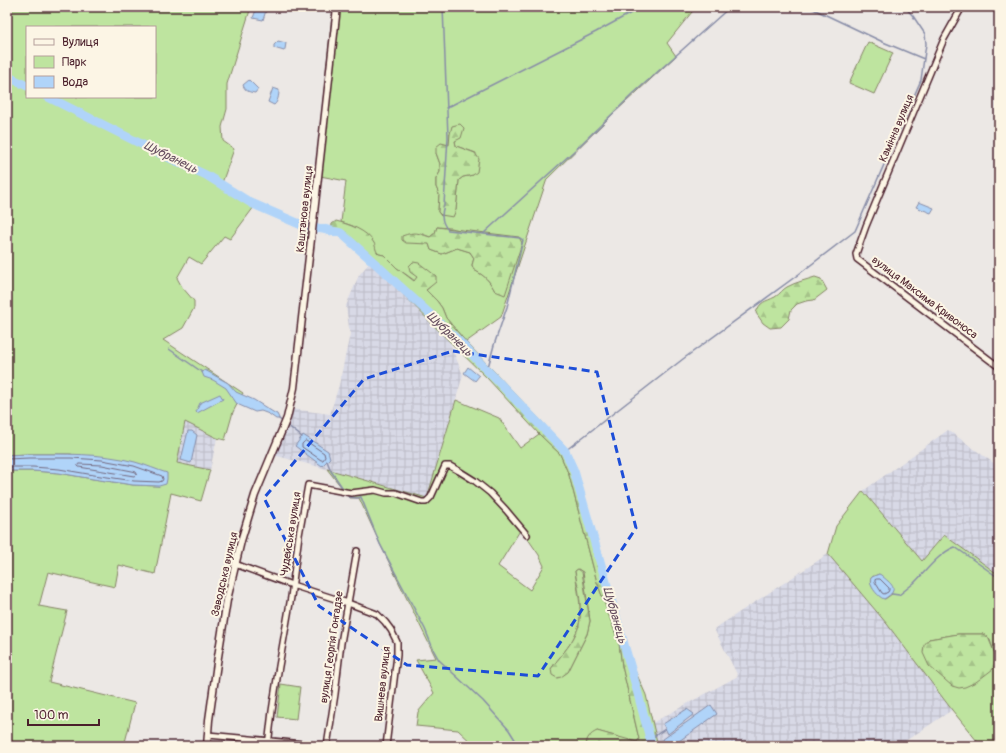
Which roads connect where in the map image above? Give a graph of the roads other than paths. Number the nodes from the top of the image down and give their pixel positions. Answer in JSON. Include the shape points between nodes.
{"nodes":[{"id":1,"x":337,"y":7,"type":"edge"},
{"id":2,"x":962,"y":7,"type":"edge"},
{"id":3,"x":857,"y":258,"type":"joint"},
{"id":4,"x":999,"y":367,"type":"edge"},
{"id":5,"x":288,"y":416,"type":"joint"},
{"id":6,"x":527,"y":535,"type":"dead end"},
{"id":7,"x":357,"y":551,"type":"dead end"},
{"id":8,"x":236,"y":564,"type":"junction"},
{"id":9,"x":292,"y":585,"type":"junction"},
{"id":10,"x":348,"y":603,"type":"junction"},
{"id":11,"x":208,"y":735,"type":"junction"},
{"id":12,"x":268,"y":743,"type":"edge"},
{"id":13,"x":207,"y":746,"type":"edge"},
{"id":14,"x":325,"y":746,"type":"edge"},
{"id":15,"x":386,"y":746,"type":"edge"}],
"edges":[{"from":1,"to":5,"type":"main road","name":"Каштанова вулиця","via":[[294,388]]},
{"from":2,"to":3,"type":"street","name":"Камінна вулиця","via":[[944,39],[866,226],[856,254]]},
{"from":3,"to":4,"type":"street","name":"вулиця Максима Кривоноса"},
{"from":5,"to":8,"type":"main road","name":"Заводська вулиця","via":[[255,495]]},
{"from":6,"to":9,"type":"street","name":"Чудейська вулиця","via":[[490,493],[450,466],[445,466],[431,497],[426,502],[396,493],[375,490],[351,493],[309,484]]},
{"from":7,"to":10,"type":"street","name":"вулиця Георгія Гонгадзе"},
{"from":8,"to":9,"type":"street","name":"Вишнева вулиця"},
{"from":8,"to":11,"type":"main road","name":"Заводська вулиця","via":[[226,600]]},
{"from":9,"to":10,"type":"street","name":"Вишнева вулиця"},
{"from":9,"to":12,"type":"street","name":"Чудейська вулиця"},
{"from":10,"to":14,"type":"street","name":"вулиця Георгія Гонгадзе"},
{"from":10,"to":15,"type":"street","name":"Вишнева вулиця","via":[[381,618],[391,630],[396,642],[397,655]]},
{"from":11,"to":12,"type":"street"},
{"from":11,"to":13,"type":"main road","name":"Заводська вулиця"},
{"from":12,"to":14,"type":"street"}]}
